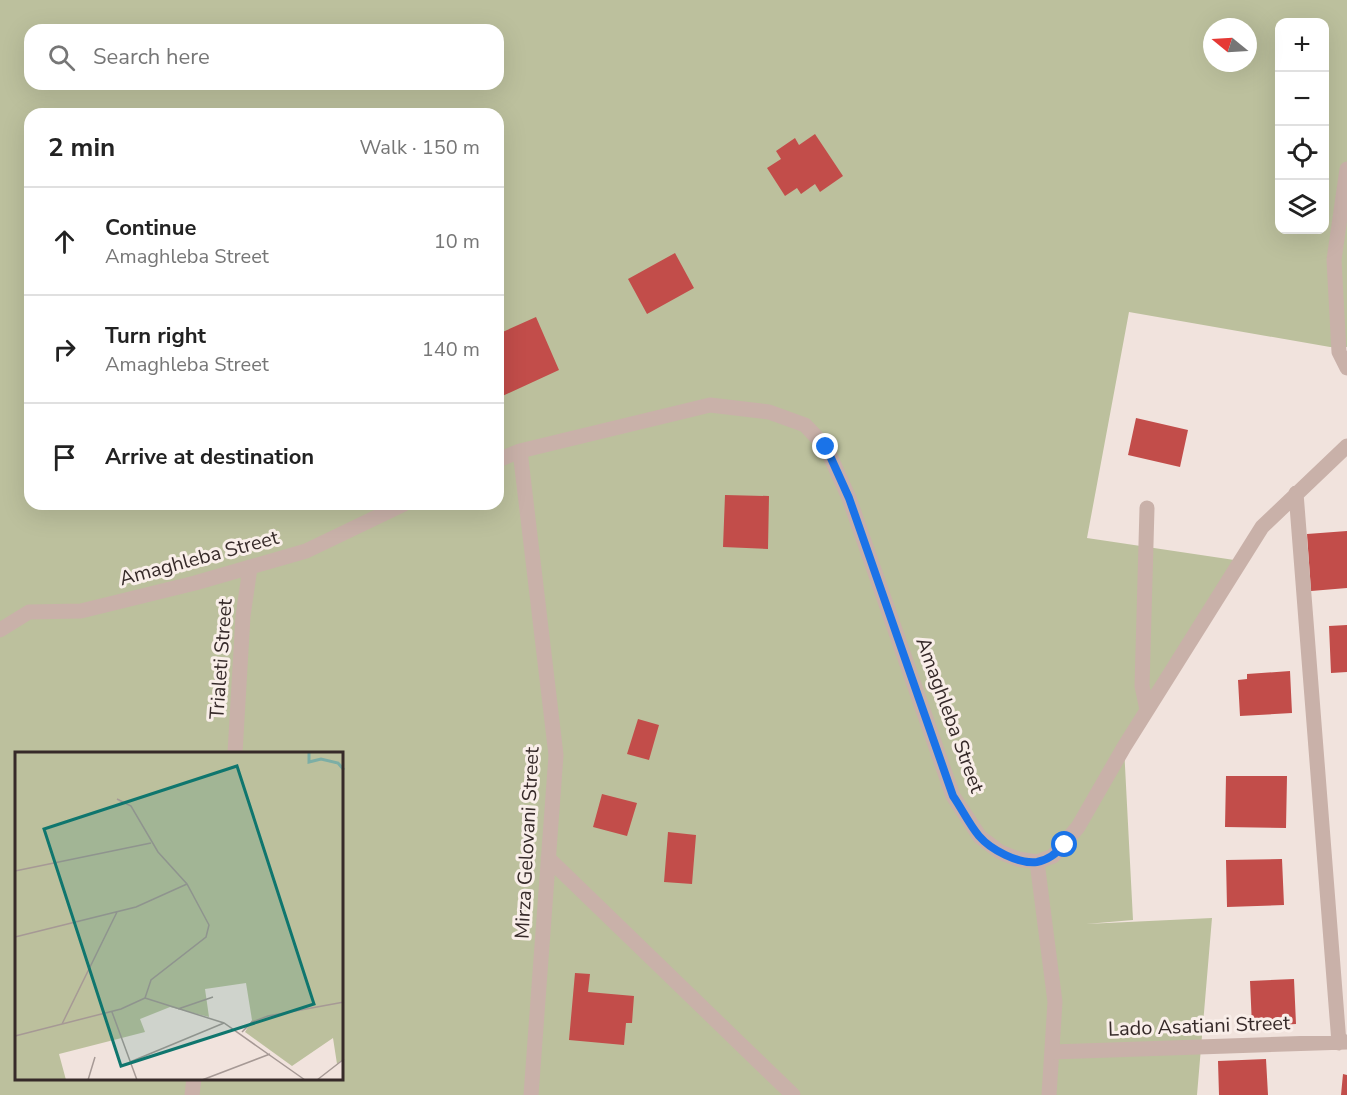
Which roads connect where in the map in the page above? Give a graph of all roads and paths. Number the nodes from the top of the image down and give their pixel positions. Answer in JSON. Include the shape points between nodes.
{"nodes":[{"id":1,"x":1347,"y":169,"type":"edge"},
{"id":2,"x":1347,"y":368,"type":"edge"},
{"id":3,"x":1347,"y":446,"type":"edge"},
{"id":4,"x":520,"y":451,"type":"junction"},
{"id":5,"x":504,"y":458,"type":"edge"},
{"id":6,"x":1296,"y":493,"type":"junction"},
{"id":7,"x":1147,"y":508,"type":"dead end"},
{"id":8,"x":391,"y":510,"type":"edge"},
{"id":9,"x":250,"y":568,"type":"junction"},
{"id":10,"x":0,"y":630,"type":"edge"},
{"id":11,"x":1147,"y":710,"type":"junction"},
{"id":12,"x":235,"y":752,"type":"edge"},
{"id":13,"x":548,"y":858,"type":"junction"},
{"id":14,"x":1037,"y":862,"type":"junction"},
{"id":15,"x":1343,"y":1043,"type":"edge"},
{"id":16,"x":1052,"y":1052,"type":"junction"},
{"id":17,"x":194,"y":1080,"type":"edge"},
{"id":18,"x":192,"y":1095,"type":"edge"},
{"id":19,"x":531,"y":1095,"type":"edge"},
{"id":20,"x":793,"y":1095,"type":"edge"},
{"id":21,"x":1049,"y":1095,"type":"edge"}],
"edges":[{"from":1,"to":2,"type":"street","via":[[1334,260],[1339,352]]},
{"from":3,"to":6,"type":"street"},
{"from":4,"to":5,"type":"street","name":"Amaghleba Street"},
{"from":4,"to":13,"type":"street","name":"Mirza Gelovani Street","via":[[556,755]]},
{"from":4,"to":14,"type":"street","name":"Amaghleba Street","via":[[710,405],[769,412],[805,425],[826,447],[849,498],[953,796],[980,837],[1000,852]]},
{"from":6,"to":11,"type":"street","via":[[1262,527]]},
{"from":6,"to":15,"type":"street"},
{"from":7,"to":11,"type":"street","via":[[1142,686]]},
{"from":8,"to":9,"type":"street","name":"Amaghleba Street","via":[[306,551]]},
{"from":9,"to":10,"type":"street","name":"Amaghleba Street","via":[[81,611],[28,612]]},
{"from":9,"to":12,"type":"street","name":"Trialeti Street","via":[[243,616]]},
{"from":11,"to":14,"type":"street","via":[[1065,845],[1053,856]]},
{"from":13,"to":19,"type":"street","name":"Mirza Gelovani Street"},
{"from":13,"to":20,"type":"street"},
{"from":14,"to":16,"type":"street","via":[[1055,1002]]},
{"from":15,"to":16,"type":"street","name":"Lado Asatiani Street"},
{"from":16,"to":21,"type":"street"},
{"from":17,"to":18,"type":"street"}]}
